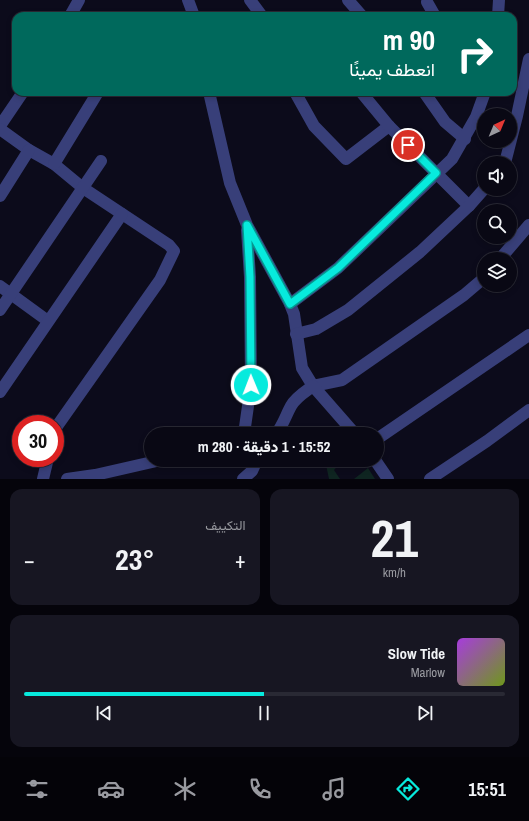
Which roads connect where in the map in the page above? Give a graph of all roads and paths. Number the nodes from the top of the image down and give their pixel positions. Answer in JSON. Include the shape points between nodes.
{"nodes":[{"id":1,"x":79,"y":0,"type":"edge"},
{"id":2,"x":188,"y":0,"type":"edge"},
{"id":3,"x":250,"y":0,"type":"edge"},
{"id":4,"x":348,"y":0,"type":"edge"},
{"id":5,"x":499,"y":0,"type":"edge"},
{"id":6,"x":424,"y":1,"type":"edge"},
{"id":7,"x":72,"y":12,"type":"edge"},
{"id":8,"x":192,"y":12,"type":"edge"},
{"id":9,"x":259,"y":12,"type":"edge"},
{"id":10,"x":358,"y":12,"type":"edge"},
{"id":11,"x":432,"y":12,"type":"edge"},
{"id":12,"x":498,"y":12,"type":"edge"},
{"id":13,"x":529,"y":59,"type":"edge"},
{"id":14,"x":20,"y":96,"type":"edge"},
{"id":15,"x":96,"y":96,"type":"edge"},
{"id":16,"x":210,"y":96,"type":"edge"},
{"id":17,"x":297,"y":96,"type":"edge"},
{"id":18,"x":364,"y":96,"type":"edge"},
{"id":19,"x":427,"y":96,"type":"edge"},
{"id":20,"x":484,"y":96,"type":"edge"},
{"id":21,"x":0,"y":126,"type":"edge"},
{"id":22,"x":389,"y":126,"type":"junction"},
{"id":23,"x":0,"y":129,"type":"edge"},
{"id":24,"x":465,"y":139,"type":"junction"},
{"id":25,"x":29,"y":150,"type":"junction"},
{"id":26,"x":507,"y":156,"type":"edge"},
{"id":27,"x":101,"y":161,"type":"dead end"},
{"id":28,"x":54,"y":164,"type":"junction"},
{"id":29,"x":436,"y":173,"type":"junction"},
{"id":30,"x":83,"y":188,"type":"junction"},
{"id":31,"x":0,"y":196,"type":"edge"},
{"id":32,"x":478,"y":196,"type":"edge"},
{"id":33,"x":469,"y":206,"type":"junction"},
{"id":34,"x":122,"y":214,"type":"junction"},
{"id":35,"x":247,"y":225,"type":"junction"},
{"id":36,"x":529,"y":225,"type":"edge"},
{"id":37,"x":506,"y":252,"type":"edge"},
{"id":38,"x":477,"y":284,"type":"edge"},
{"id":39,"x":0,"y":286,"type":"edge"},
{"id":40,"x":11,"y":294,"type":"junction"},
{"id":41,"x":290,"y":304,"type":"junction"},
{"id":42,"x":0,"y":310,"type":"edge"},
{"id":43,"x":48,"y":321,"type":"junction"},
{"id":44,"x":296,"y":334,"type":"junction"},
{"id":45,"x":529,"y":335,"type":"edge"},
{"id":46,"x":313,"y":386,"type":"junction"},
{"id":47,"x":0,"y":392,"type":"edge"},
{"id":48,"x":529,"y":410,"type":"edge"},
{"id":49,"x":64,"y":416,"type":"edge"},
{"id":50,"x":245,"y":427,"type":"edge"},
{"id":51,"x":281,"y":427,"type":"edge"},
{"id":52,"x":349,"y":427,"type":"edge"},
{"id":53,"x":384,"y":434,"type":"edge"},
{"id":54,"x":144,"y":464,"type":"edge"},
{"id":55,"x":46,"y":467,"type":"edge"},
{"id":56,"x":253,"y":467,"type":"edge"},
{"id":57,"x":380,"y":467,"type":"edge"},
{"id":58,"x":43,"y":479,"type":"edge"},
{"id":59,"x":67,"y":479,"type":"edge"},
{"id":60,"x":243,"y":479,"type":"edge"},
{"id":61,"x":388,"y":479,"type":"edge"},
{"id":62,"x":430,"y":479,"type":"edge"}],
"edges":[{"from":1,"to":7,"type":"street"},
{"from":2,"to":8,"type":"street"},
{"from":3,"to":9,"type":"street"},
{"from":4,"to":10,"type":"street"},
{"from":5,"to":12,"type":"street"},
{"from":6,"to":11,"type":"street"},
{"from":13,"to":26,"type":"street"},
{"from":14,"to":21,"type":"street"},
{"from":15,"to":28,"type":"street"},
{"from":16,"to":35,"type":"street","via":[[230,183]]},
{"from":17,"to":22,"type":"street","via":[[314,126],[346,159]]},
{"from":18,"to":22,"type":"street"},
{"from":19,"to":24,"type":"street","via":[[445,122]]},
{"from":20,"to":24,"type":"street"},
{"from":22,"to":29,"type":"street"},
{"from":23,"to":25,"type":"street"},
{"from":24,"to":29,"type":"street","via":[[452,159]]},
{"from":25,"to":28,"type":"street"},
{"from":25,"to":31,"type":"street"},
{"from":27,"to":30,"type":"street"},
{"from":28,"to":30,"type":"street"},
{"from":29,"to":33,"type":"street"},
{"from":29,"to":41,"type":"street","via":[[338,268]]},
{"from":30,"to":34,"type":"street"},
{"from":30,"to":40,"type":"street"},
{"from":32,"to":33,"type":"street"},
{"from":33,"to":44,"type":"street","via":[[420,252],[348,310],[316,329]]},
{"from":34,"to":43,"type":"street"},
{"from":34,"to":49,"type":"street","via":[[174,251],[160,280]]},
{"from":35,"to":41,"type":"street"},
{"from":35,"to":50,"type":"street","via":[[251,385]]},
{"from":36,"to":37,"type":"street"},
{"from":38,"to":46,"type":"street","via":[[342,380]]},
{"from":39,"to":40,"type":"street"},
{"from":40,"to":42,"type":"street"},
{"from":40,"to":43,"type":"street"},
{"from":41,"to":44,"type":"street"},
{"from":43,"to":47,"type":"street"},
{"from":44,"to":46,"type":"street","via":[[302,368]]},
{"from":45,"to":53,"type":"street"},
{"from":46,"to":51,"type":"street","via":[[292,404]]},
{"from":46,"to":52,"type":"street"},
{"from":48,"to":62,"type":"street"},
{"from":54,"to":59,"type":"street"},
{"from":55,"to":58,"type":"street"},
{"from":56,"to":60,"type":"street"},
{"from":57,"to":61,"type":"street"}]}
